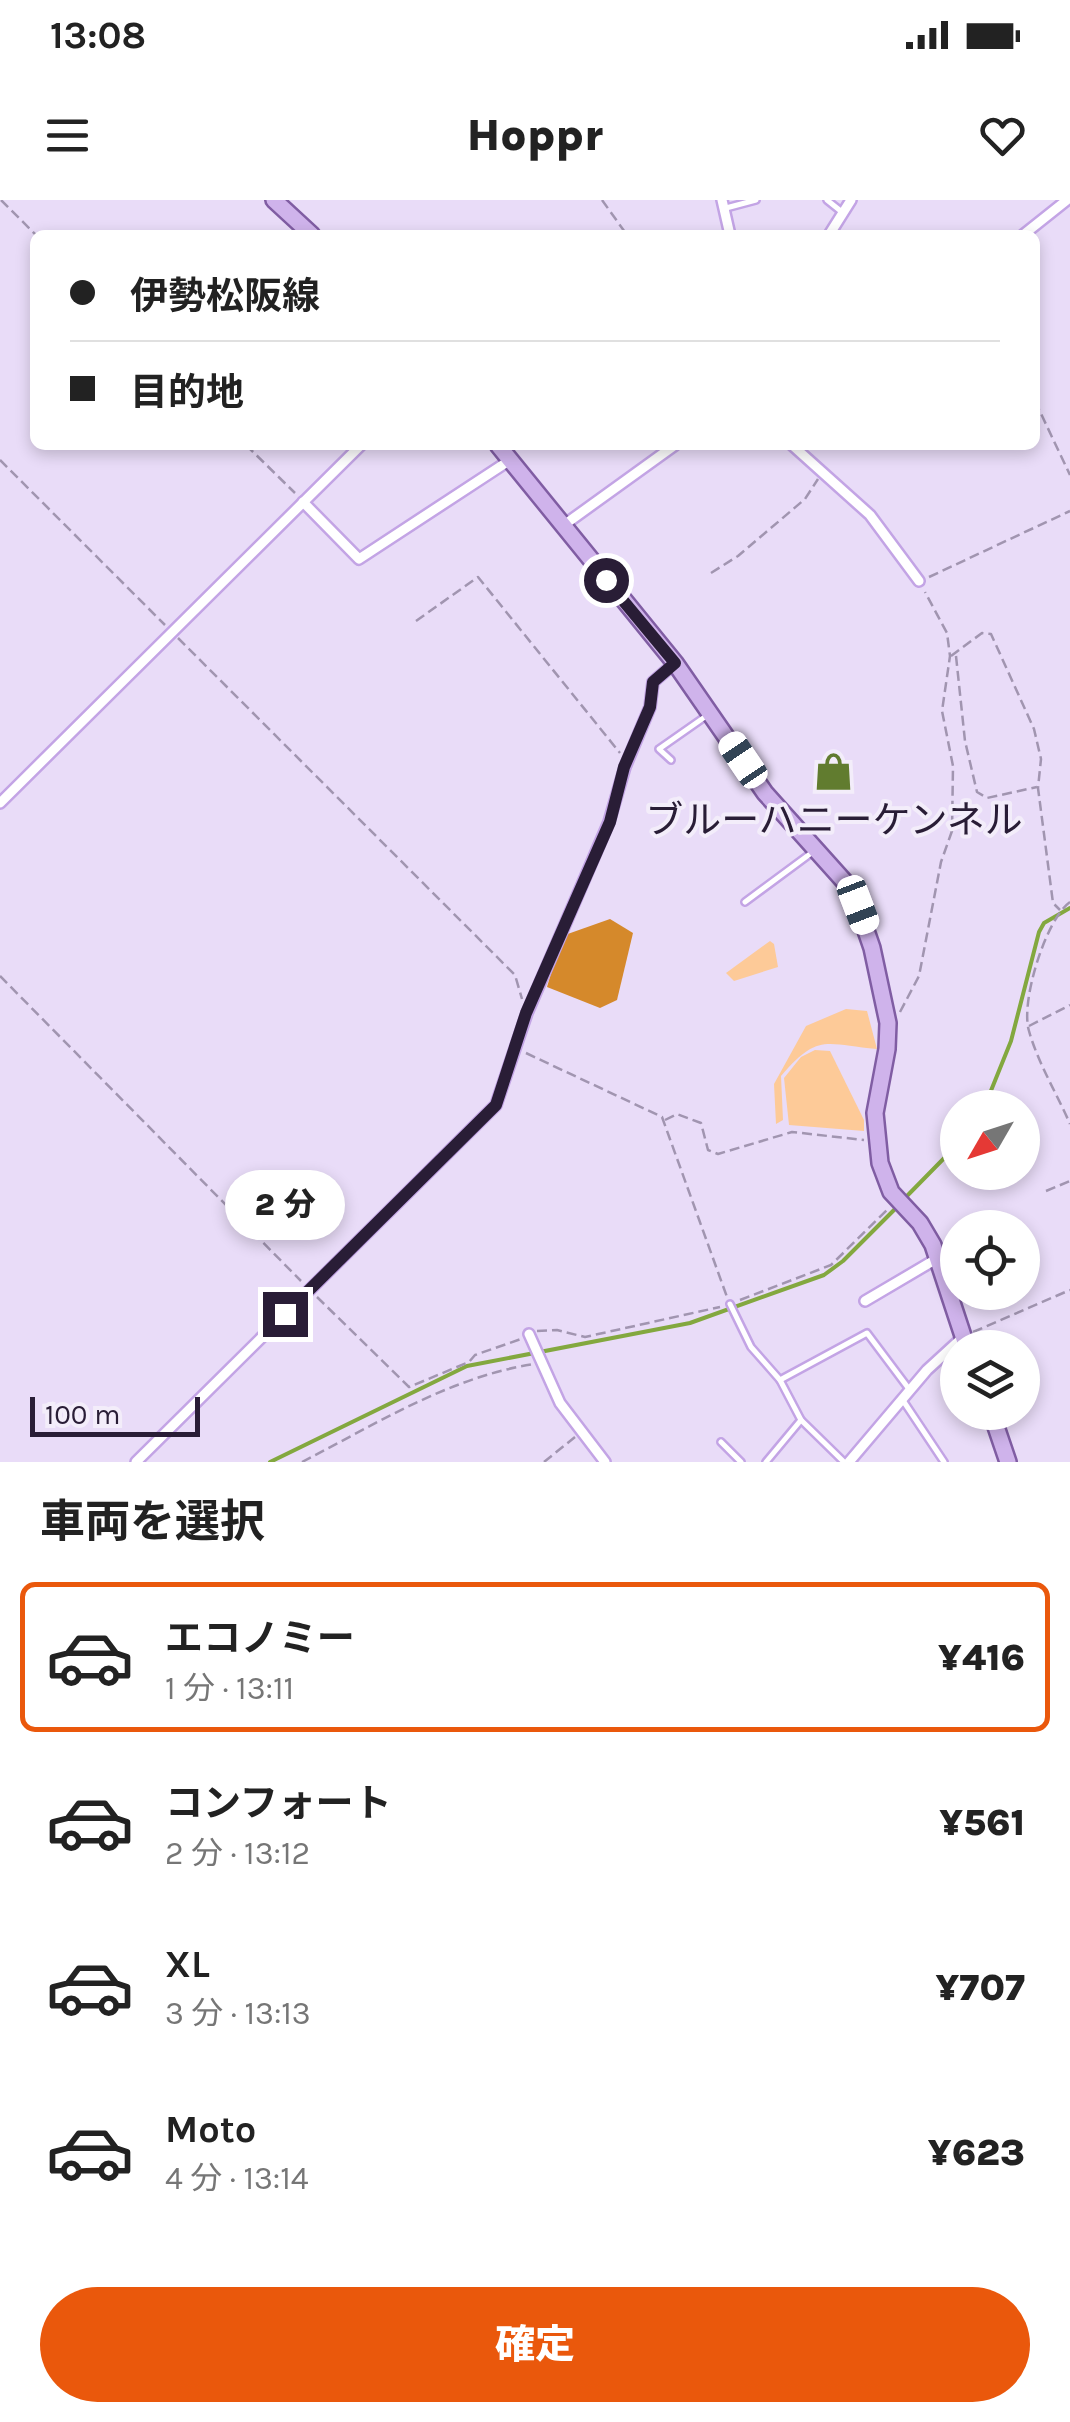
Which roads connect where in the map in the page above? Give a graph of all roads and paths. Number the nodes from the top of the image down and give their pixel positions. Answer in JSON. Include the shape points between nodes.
{"nodes":[{"id":1,"x":2,"y":200,"type":"edge"},
{"id":2,"x":274,"y":200,"type":"edge"},
{"id":3,"x":602,"y":200,"type":"edge"},
{"id":4,"x":756,"y":200,"type":"edge"},
{"id":5,"x":828,"y":200,"type":"edge"},
{"id":6,"x":851,"y":200,"type":"edge"},
{"id":7,"x":1067,"y":200,"type":"edge"},
{"id":8,"x":723,"y":204,"type":"edge"},
{"id":9,"x":842,"y":212,"type":"junction"},
{"id":10,"x":31,"y":230,"type":"edge"},
{"id":11,"x":307,"y":230,"type":"edge"},
{"id":12,"x":623,"y":230,"type":"edge"},
{"id":13,"x":729,"y":230,"type":"edge"},
{"id":14,"x":832,"y":230,"type":"edge"},
{"id":15,"x":1029,"y":230,"type":"edge"},
{"id":16,"x":1040,"y":412,"type":"edge"},
{"id":17,"x":251,"y":450,"type":"edge"},
{"id":18,"x":356,"y":450,"type":"edge"},
{"id":19,"x":502,"y":450,"type":"edge"},
{"id":20,"x":667,"y":450,"type":"edge"},
{"id":21,"x":797,"y":450,"type":"edge"},
{"id":22,"x":0,"y":460,"type":"edge"},
{"id":23,"x":510,"y":460,"type":"junction"},
{"id":24,"x":822,"y":474,"type":"junction"},
{"id":25,"x":1070,"y":475,"type":"edge"},
{"id":26,"x":303,"y":502,"type":"junction"},
{"id":27,"x":1070,"y":510,"type":"edge"},
{"id":28,"x":564,"y":525,"type":"junction"},
{"id":29,"x":711,"y":573,"type":"dead end"},
{"id":30,"x":919,"y":582,"type":"junction"},
{"id":31,"x":416,"y":621,"type":"dead end"},
{"id":32,"x":172,"y":631,"type":"junction"},
{"id":33,"x":953,"y":655,"type":"junction"},
{"id":34,"x":675,"y":663,"type":"junction"},
{"id":35,"x":711,"y":713,"type":"junction"},
{"id":36,"x":671,"y":760,"type":"dead end"},
{"id":37,"x":627,"y":762,"type":"junction"},
{"id":38,"x":1038,"y":786,"type":"junction"},
{"id":39,"x":0,"y":803,"type":"edge"},
{"id":40,"x":816,"y":849,"type":"junction"},
{"id":41,"x":746,"y":902,"type":"dead end"},
{"id":42,"x":1070,"y":902,"type":"edge"},
{"id":43,"x":1059,"y":911,"type":"junction"},
{"id":44,"x":0,"y":976,"type":"edge"},
{"id":45,"x":1070,"y":1005,"type":"edge"},
{"id":46,"x":905,"y":1006,"type":"dead end"},
{"id":47,"x":526,"y":1013,"type":"junction"},
{"id":48,"x":1028,"y":1027,"type":"junction"},
{"id":49,"x":516,"y":1048,"type":"junction"},
{"id":50,"x":664,"y":1121,"type":"junction"},
{"id":51,"x":1070,"y":1124,"type":"edge"},
{"id":52,"x":875,"y":1142,"type":"junction"},
{"id":53,"x":1070,"y":1180,"type":"edge"},
{"id":54,"x":1046,"y":1191,"type":"dead end"},
{"id":55,"x":900,"y":1203,"type":"junction"},
{"id":56,"x":938,"y":1258,"type":"junction"},
{"id":57,"x":310,"y":1290,"type":"junction"},
{"id":58,"x":1070,"y":1290,"type":"edge"},
{"id":59,"x":865,"y":1301,"type":"dead end"},
{"id":60,"x":731,"y":1308,"type":"junction"},
{"id":61,"x":961,"y":1330,"type":"edge"},
{"id":62,"x":989,"y":1330,"type":"edge"},
{"id":63,"x":529,"y":1334,"type":"junction"},
{"id":64,"x":537,"y":1355,"type":"junction"},
{"id":65,"x":940,"y":1363,"type":"edge"},
{"id":66,"x":780,"y":1380,"type":"junction"},
{"id":67,"x":909,"y":1389,"type":"junction"},
{"id":68,"x":901,"y":1398,"type":"junction"},
{"id":69,"x":801,"y":1420,"type":"junction"},
{"id":70,"x":997,"y":1430,"type":"edge"},
{"id":71,"x":580,"y":1432,"type":"junction"},
{"id":72,"x":720,"y":1442,"type":"dead end"},
{"id":73,"x":136,"y":1462,"type":"edge"},
{"id":74,"x":302,"y":1462,"type":"edge"},
{"id":75,"x":544,"y":1462,"type":"edge"},
{"id":76,"x":605,"y":1462,"type":"edge"},
{"id":77,"x":741,"y":1462,"type":"edge"},
{"id":78,"x":766,"y":1462,"type":"edge"},
{"id":79,"x":846,"y":1462,"type":"edge"},
{"id":80,"x":944,"y":1462,"type":"edge"},
{"id":81,"x":1008,"y":1462,"type":"edge"}],
"edges":[{"from":1,"to":10,"type":"path"},
{"from":2,"to":11,"type":"main road"},
{"from":3,"to":12,"type":"path"},
{"from":4,"to":8,"type":"lane"},
{"from":5,"to":9,"type":"lane"},
{"from":6,"to":9,"type":"street"},
{"from":7,"to":15,"type":"street"},
{"from":8,"to":13,"type":"street"},
{"from":9,"to":14,"type":"street"},
{"from":16,"to":25,"type":"path"},
{"from":17,"to":26,"type":"path"},
{"from":18,"to":26,"type":"street"},
{"from":19,"to":23,"type":"main road"},
{"from":20,"to":28,"type":"street"},
{"from":21,"to":24,"type":"street"},
{"from":22,"to":32,"type":"path"},
{"from":23,"to":26,"type":"street","via":[[359,558]]},
{"from":23,"to":28,"type":"main road"},
{"from":24,"to":29,"type":"path","via":[[805,499]]},
{"from":24,"to":30,"type":"street","via":[[870,515]]},
{"from":26,"to":32,"type":"street"},
{"from":27,"to":30,"type":"path"},
{"from":28,"to":34,"type":"main road"},
{"from":30,"to":33,"type":"path"},
{"from":31,"to":37,"type":"path","via":[[478,577]]},
{"from":32,"to":39,"type":"street"},
{"from":32,"to":47,"type":"path","via":[[515,975]]},
{"from":33,"to":38,"type":"path","via":[[981,798]]},
{"from":33,"to":38,"type":"path","via":[[982,632],[990,634],[1034,729]]},
{"from":33,"to":46,"type":"path","via":[[942,711],[954,766],[952,831],[919,976]]},
{"from":34,"to":35,"type":"main road"},
{"from":34,"to":37,"type":"street","via":[[653,682]]},
{"from":35,"to":36,"type":"lane","via":[[659,749]]},
{"from":35,"to":40,"type":"main road","via":[[764,792]]},
{"from":37,"to":47,"type":"street","via":[[610,822]]},
{"from":38,"to":43,"type":"path"},
{"from":40,"to":41,"type":"lane"},
{"from":40,"to":52,"type":"main road","via":[[858,905],[888,1023]]},
{"from":42,"to":43,"type":"path"},
{"from":43,"to":48,"type":"path","via":[[1046,936]]},
{"from":44,"to":57,"type":"path"},
{"from":45,"to":48,"type":"path"},
{"from":47,"to":49,"type":"street"},
{"from":48,"to":51,"type":"path"},
{"from":49,"to":50,"type":"path"},
{"from":49,"to":57,"type":"street","via":[[496,1105]]},
{"from":50,"to":52,"type":"path","via":[[677,1114],[701,1122],[708,1150],[718,1154],[792,1132]]},
{"from":50,"to":60,"type":"path"},
{"from":52,"to":55,"type":"main road"},
{"from":53,"to":54,"type":"path"},
{"from":55,"to":56,"type":"main road","via":[[927,1233]]},
{"from":55,"to":60,"type":"path","via":[[830,1265]]},
{"from":56,"to":59,"type":"street"},
{"from":56,"to":61,"type":"main road"},
{"from":57,"to":63,"type":"path","via":[[408,1387]]},
{"from":57,"to":73,"type":"street"},
{"from":58,"to":62,"type":"path"},
{"from":60,"to":63,"type":"path","via":[[586,1337],[557,1330]]},
{"from":60,"to":66,"type":"lane","via":[[751,1347]]},
{"from":63,"to":64,"type":"street"},
{"from":64,"to":71,"type":"street"},
{"from":64,"to":74,"type":"path","via":[[450,1387]]},
{"from":65,"to":67,"type":"street"},
{"from":66,"to":67,"type":"lane","via":[[866,1333]]},
{"from":66,"to":69,"type":"lane"},
{"from":67,"to":68,"type":"street"},
{"from":68,"to":79,"type":"street"},
{"from":68,"to":80,"type":"lane"},
{"from":69,"to":78,"type":"lane"},
{"from":69,"to":79,"type":"lane"},
{"from":70,"to":81,"type":"main road"},
{"from":71,"to":75,"type":"path"},
{"from":71,"to":76,"type":"street"},
{"from":72,"to":77,"type":"lane"}]}
